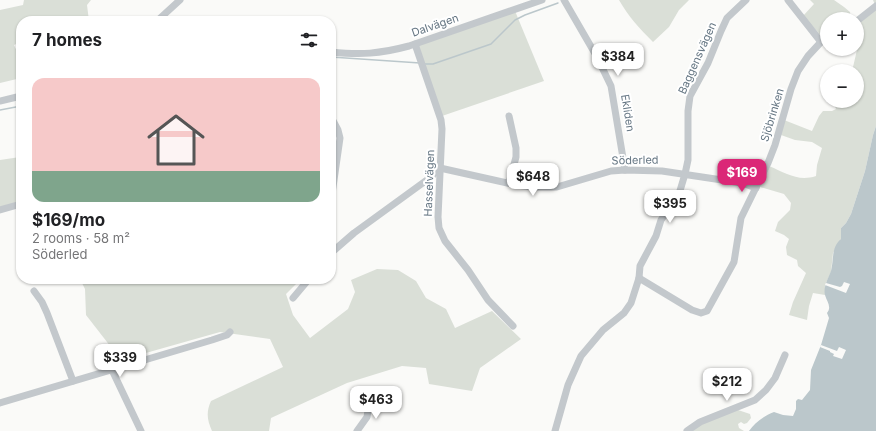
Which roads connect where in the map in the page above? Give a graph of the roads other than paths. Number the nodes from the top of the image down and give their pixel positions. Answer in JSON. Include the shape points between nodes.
{"nodes":[{"id":1,"x":180,"y":0,"type":"edge"},
{"id":2,"x":542,"y":0,"type":"edge"},
{"id":3,"x":564,"y":0,"type":"edge"},
{"id":4,"x":746,"y":0,"type":"edge"},
{"id":5,"x":788,"y":0,"type":"edge"},
{"id":6,"x":876,"y":6,"type":"edge"},
{"id":7,"x":864,"y":15,"type":"edge"},
{"id":8,"x":162,"y":16,"type":"edge"},
{"id":9,"x":820,"y":36,"type":"edge"},
{"id":10,"x":415,"y":44,"type":"junction"},
{"id":11,"x":820,"y":44,"type":"edge"},
{"id":12,"x":336,"y":52,"type":"edge"},
{"id":13,"x":16,"y":97,"type":"edge"},
{"id":14,"x":0,"y":101,"type":"edge"},
{"id":15,"x":509,"y":116,"type":"dead end"},
{"id":16,"x":336,"y":126,"type":"edge"},
{"id":17,"x":336,"y":166,"type":"edge"},
{"id":18,"x":440,"y":168,"type":"junction"},
{"id":19,"x":625,"y":170,"type":"junction"},
{"id":20,"x":685,"y":174,"type":"junction"},
{"id":21,"x":509,"y":183,"type":"junction"},
{"id":22,"x":756,"y":188,"type":"junction"},
{"id":23,"x":16,"y":205,"type":"edge"},
{"id":24,"x":0,"y":210,"type":"edge"},
{"id":25,"x":336,"y":249,"type":"edge"},
{"id":26,"x":639,"y":278,"type":"junction"},
{"id":27,"x":305,"y":284,"type":"edge"},
{"id":28,"x":34,"y":291,"type":"dead end"},
{"id":29,"x":293,"y":298,"type":"dead end"},
{"id":30,"x":513,"y":326,"type":"dead end"},
{"id":31,"x":230,"y":332,"type":"dead end"},
{"id":32,"x":785,"y":355,"type":"dead end"},
{"id":33,"x":112,"y":370,"type":"junction"},
{"id":34,"x":73,"y":381,"type":"junction"},
{"id":35,"x":370,"y":397,"type":"dead end"},
{"id":36,"x":0,"y":403,"type":"edge"},
{"id":37,"x":141,"y":431,"type":"edge"},
{"id":38,"x":356,"y":431,"type":"edge"},
{"id":39,"x":555,"y":431,"type":"edge"},
{"id":40,"x":687,"y":431,"type":"edge"}],
"edges":[{"from":1,"to":8,"type":"street"},
{"from":2,"to":10,"type":"street","name":"Dalvägen"},
{"from":3,"to":19,"type":"street","name":"Ekliden","via":[[611,86]]},
{"from":4,"to":20,"type":"street","name":"Baggensvägen","via":[[727,18],[708,63],[690,96],[688,160]]},
{"from":5,"to":9,"type":"street"},
{"from":6,"to":7,"type":"street"},
{"from":10,"to":12,"type":"street","name":"Dalvägen","via":[[387,52]]},
{"from":10,"to":18,"type":"street","name":"Hasselvägen","via":[[441,120]]},
{"from":11,"to":22,"type":"street","name":"Sjöbrinken","via":[[798,71],[775,145]]},
{"from":13,"to":14,"type":"street"},
{"from":15,"to":21,"type":"street","via":[[516,148]]},
{"from":16,"to":17,"type":"street","via":[[340,138]]},
{"from":18,"to":21,"type":"street","name":"Söderled"},
{"from":18,"to":25,"type":"street"},
{"from":18,"to":30,"type":"street","name":"Hasselvägen","via":[[438,217],[441,235],[488,300]]},
{"from":19,"to":20,"type":"street","name":"Söderled","via":[[653,169]]},
{"from":19,"to":21,"type":"street","name":"Söderled","via":[[611,171],[557,187],[531,187]]},
{"from":20,"to":22,"type":"street","name":"Söderled","via":[[742,183]]},
{"from":20,"to":26,"type":"street","name":"Baggensvägen","via":[[679,194],[661,220],[656,236],[642,262]]},
{"from":22,"to":26,"type":"street","name":"Sjöbrinken","via":[[741,218],[734,262],[704,312],[692,310]]},
{"from":23,"to":24,"type":"street"},
{"from":26,"to":39,"type":"street","name":"Baggensvägen","via":[[628,308],[602,330],[581,356],[568,385]]},
{"from":27,"to":29,"type":"street"},
{"from":28,"to":34,"type":"street","via":[[44,307]]},
{"from":31,"to":33,"type":"street","via":[[212,340]]},
{"from":32,"to":40,"type":"street","via":[[775,378],[755,400],[696,424]]},
{"from":33,"to":34,"type":"street"},
{"from":33,"to":37,"type":"street"},
{"from":34,"to":36,"type":"street"},
{"from":35,"to":38,"type":"street","via":[[367,417]]}]}
